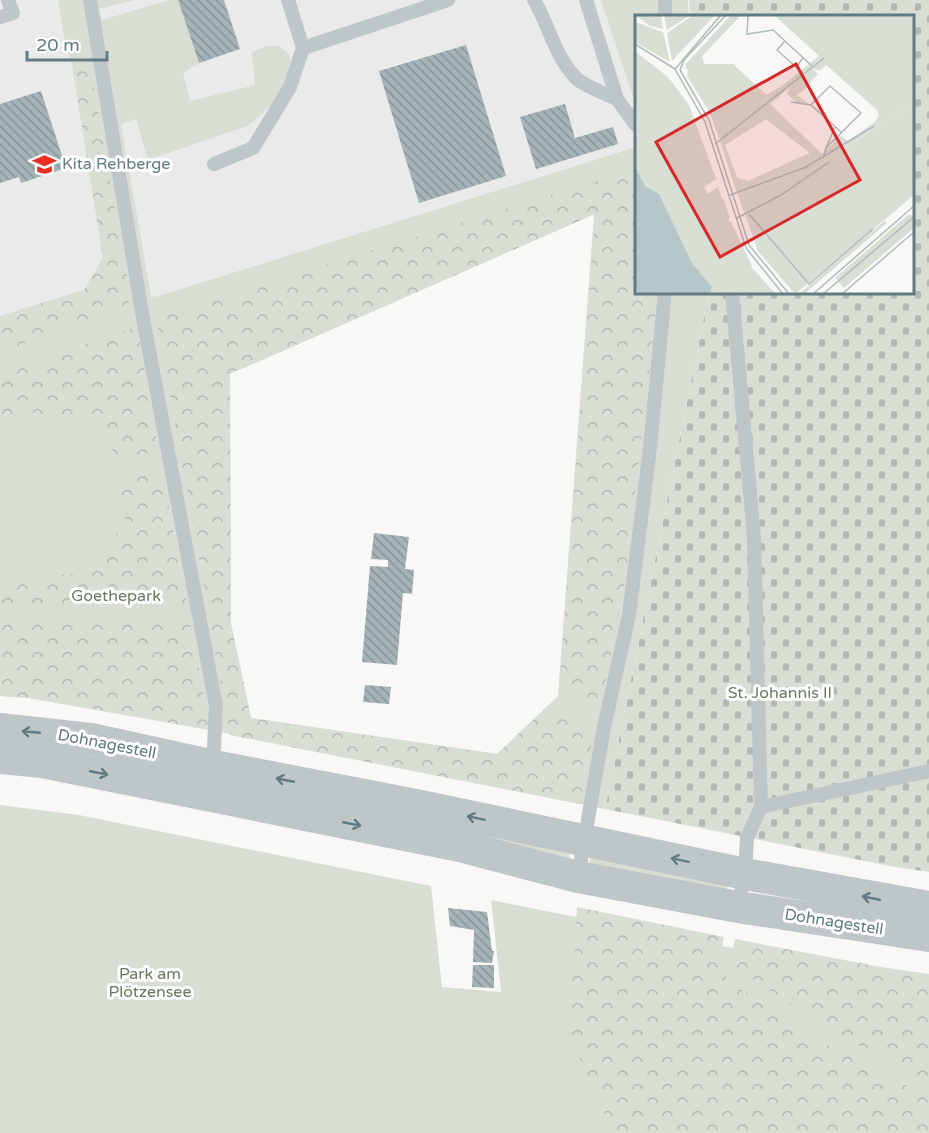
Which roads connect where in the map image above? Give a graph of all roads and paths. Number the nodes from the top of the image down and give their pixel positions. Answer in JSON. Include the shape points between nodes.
{"nodes":[{"id":1,"x":8,"y":0,"type":"edge"},
{"id":2,"x":90,"y":0,"type":"edge"},
{"id":3,"x":288,"y":0,"type":"edge"},
{"id":4,"x":448,"y":0,"type":"edge"},
{"id":5,"x":534,"y":0,"type":"edge"},
{"id":6,"x":586,"y":0,"type":"edge"},
{"id":7,"x":0,"y":17,"type":"edge"},
{"id":8,"x":303,"y":48,"type":"junction"},
{"id":9,"x":617,"y":99,"type":"junction"},
{"id":10,"x":635,"y":124,"type":"edge"},
{"id":11,"x":214,"y":164,"type":"dead end"},
{"id":12,"x":665,"y":294,"type":"edge"},
{"id":13,"x":732,"y":294,"type":"edge"},
{"id":14,"x":0,"y":729,"type":"edge"},
{"id":15,"x":0,"y":758,"type":"edge"},
{"id":16,"x":929,"y":771,"type":"edge"},
{"id":17,"x":211,"y":780,"type":"junction"},
{"id":18,"x":761,"y":807,"type":"junction"},
{"id":19,"x":413,"y":820,"type":"junction"},
{"id":20,"x":584,"y":840,"type":"junction"},
{"id":21,"x":745,"y":874,"type":"junction"},
{"id":22,"x":578,"y":877,"type":"junction"},
{"id":23,"x":738,"y":907,"type":"junction"},
{"id":24,"x":929,"y":907,"type":"edge"},
{"id":25,"x":929,"y":936,"type":"edge"}],
"edges":[{"from":1,"to":7,"type":"lane","via":[[13,13]]},
{"from":2,"to":17,"type":"lane","via":[[142,313],[216,706]]},
{"from":3,"to":8,"type":"lane"},
{"from":4,"to":8,"type":"lane"},
{"from":5,"to":9,"type":"lane","via":[[555,46],[577,79]]},
{"from":6,"to":9,"type":"lane"},
{"from":8,"to":11,"type":"lane","via":[[290,87],[252,148]]},
{"from":9,"to":10,"type":"lane"},
{"from":12,"to":20,"type":"lane","via":[[629,615]]},
{"from":13,"to":18,"type":"lane","via":[[754,537]]},
{"from":17,"to":14,"type":"street","name":"Dohnagestell","one_way":true,"via":[[91,740]]},
{"from":15,"to":17,"type":"street","name":"Dohnagestell","one_way":true},
{"from":16,"to":18,"type":"lane"},
{"from":17,"to":19,"type":"street","name":"Dohnagestell"},
{"from":18,"to":21,"type":"lane","via":[[747,838]]},
{"from":20,"to":19,"type":"street","name":"Dohnagestell","one_way":true},
{"from":19,"to":22,"type":"street","name":"Dohnagestell","via":[[460,846]]},
{"from":21,"to":20,"type":"street","name":"Dohnagestell","one_way":true},
{"from":20,"to":22,"type":"lane"},
{"from":21,"to":23,"type":"lane"},
{"from":24,"to":21,"type":"street","name":"Dohnagestell","one_way":true},
{"from":22,"to":23,"type":"street","name":"Dohnagestell"},
{"from":23,"to":25,"type":"street","name":"Dohnagestell"}]}
